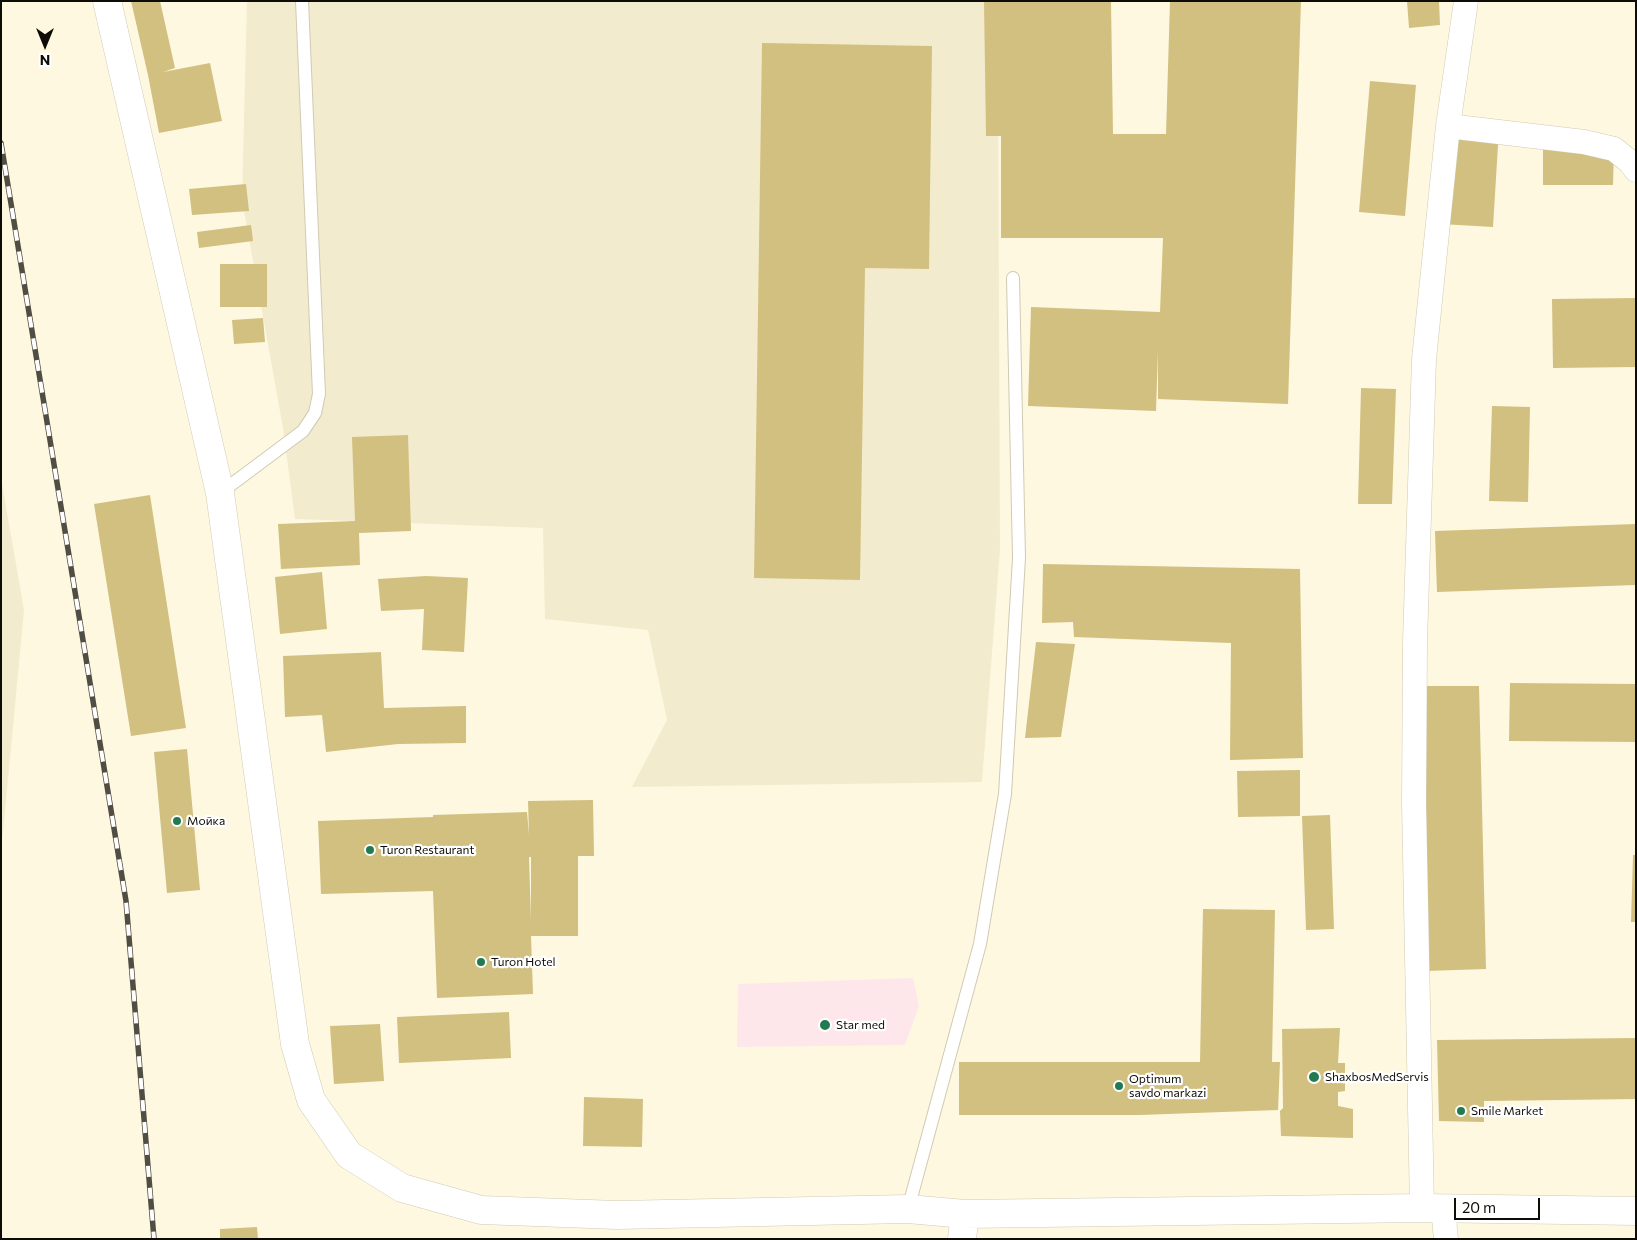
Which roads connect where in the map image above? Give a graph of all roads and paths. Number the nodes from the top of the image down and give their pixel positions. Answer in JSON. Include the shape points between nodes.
{"nodes":[{"id":1,"x":107,"y":1,"type":"edge"},
{"id":2,"x":302,"y":1,"type":"edge"},
{"id":3,"x":1466,"y":1,"type":"edge"},
{"id":4,"x":1448,"y":126,"type":"junction"},
{"id":5,"x":1636,"y":170,"type":"edge"},
{"id":6,"x":1013,"y":278,"type":"dead end"},
{"id":7,"x":220,"y":493,"type":"junction"},
{"id":8,"x":1433,"y":1208,"type":"junction"},
{"id":9,"x":908,"y":1209,"type":"junction"},
{"id":10,"x":1636,"y":1210,"type":"edge"},
{"id":11,"x":964,"y":1227,"type":"edge"},
{"id":12,"x":1446,"y":1239,"type":"edge"}],
"edges":[{"from":1,"to":7,"type":"street"},
{"from":2,"to":7,"type":"lane","via":[[320,394],[315,413],[303,431]]},
{"from":3,"to":4,"type":"street"},
{"from":4,"to":5,"type":"street","via":[[1606,147],[1614,149]]},
{"from":4,"to":8,"type":"street","via":[[1424,359],[1415,642],[1414,803]]},
{"from":6,"to":9,"type":"lane","via":[[1019,558],[1005,794],[980,944]]},
{"from":7,"to":9,"type":"street","via":[[295,1044],[311,1100],[349,1155],[402,1188],[481,1210],[617,1215]]},
{"from":8,"to":10,"type":"street"},
{"from":8,"to":11,"type":"street"},
{"from":8,"to":12,"type":"street"},
{"from":9,"to":11,"type":"street"}]}
